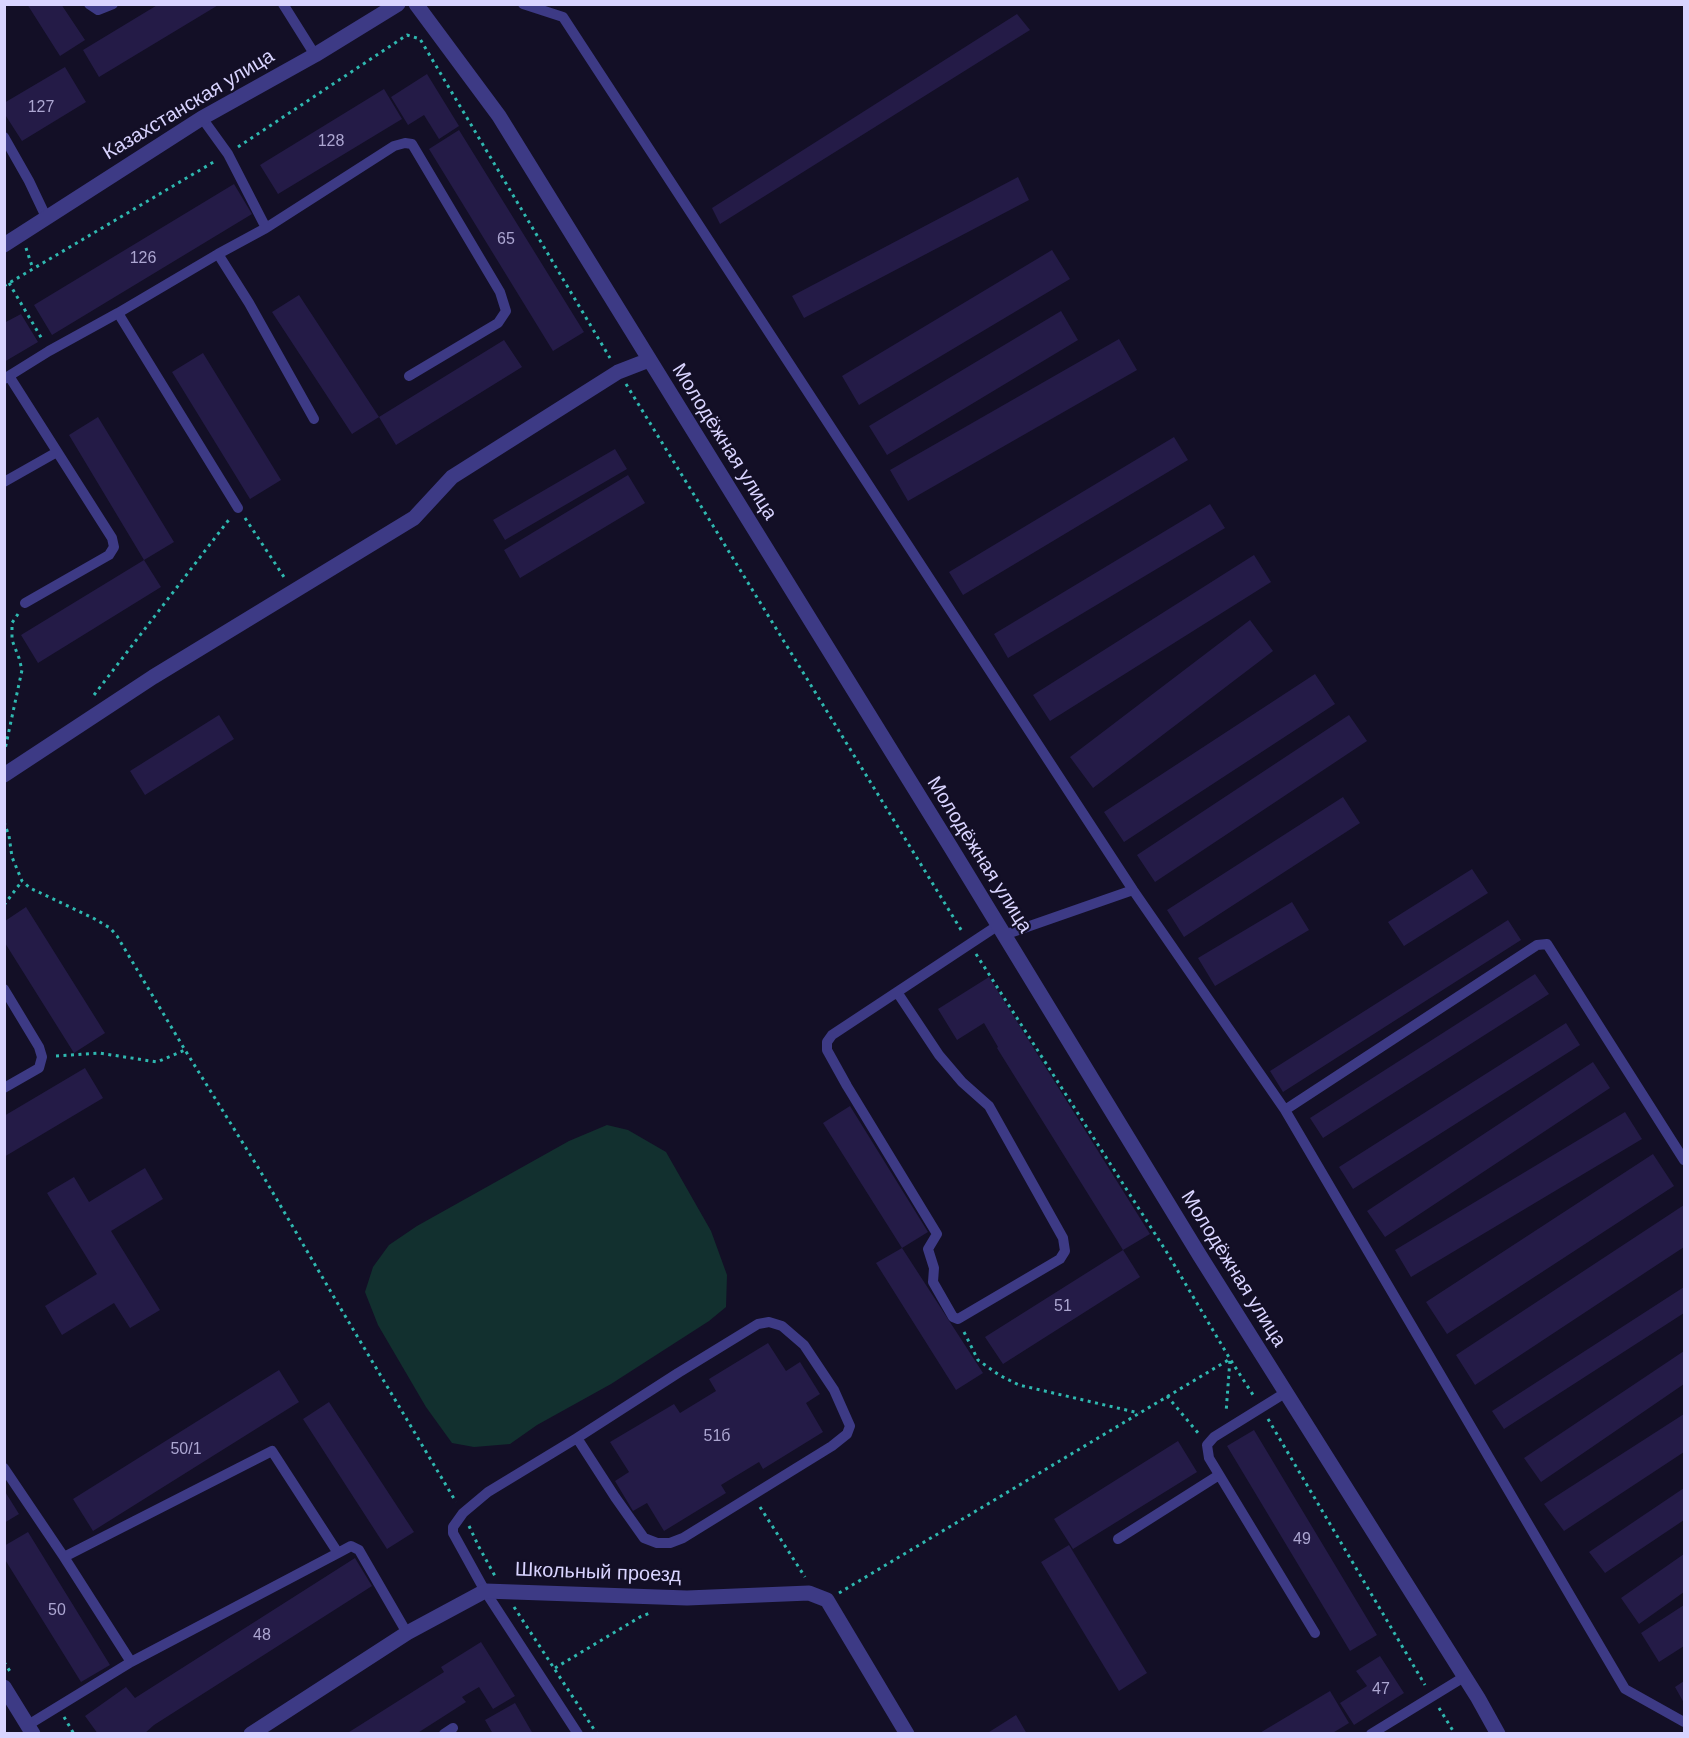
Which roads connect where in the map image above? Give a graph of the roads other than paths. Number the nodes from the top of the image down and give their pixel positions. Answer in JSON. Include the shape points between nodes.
{"nodes":[{"id":1,"x":89,"y":4,"type":"edge"},
{"id":2,"x":113,"y":4,"type":"edge"},
{"id":3,"x":284,"y":4,"type":"edge"},
{"id":4,"x":398,"y":4,"type":"edge"},
{"id":5,"x":416,"y":4,"type":"edge"},
{"id":6,"x":523,"y":4,"type":"edge"},
{"id":7,"x":315,"y":55,"type":"junction"},
{"id":8,"x":202,"y":118,"type":"junction"},
{"id":9,"x":4,"y":137,"type":"edge"},
{"id":10,"x":47,"y":219,"type":"junction"},
{"id":11,"x":266,"y":228,"type":"junction"},
{"id":12,"x":4,"y":245,"type":"edge"},
{"id":13,"x":218,"y":254,"type":"junction"},
{"id":14,"x":118,"y":313,"type":"junction"},
{"id":15,"x":649,"y":360,"type":"junction"},
{"id":16,"x":409,"y":376,"type":"dead end"},
{"id":17,"x":7,"y":377,"type":"edge"},
{"id":18,"x":315,"y":419,"type":"dead end"},
{"id":19,"x":57,"y":452,"type":"junction"},
{"id":20,"x":4,"y":482,"type":"edge"},
{"id":21,"x":238,"y":508,"type":"road end"},
{"id":22,"x":25,"y":603,"type":"road end"},
{"id":23,"x":4,"y":775,"type":"edge"},
{"id":24,"x":1133,"y":890,"type":"junction"},
{"id":25,"x":1001,"y":930,"type":"junction"},
{"id":26,"x":4,"y":989,"type":"edge"},
{"id":27,"x":897,"y":992,"type":"junction"},
{"id":28,"x":4,"y":1088,"type":"edge"},
{"id":29,"x":1285,"y":1110,"type":"junction"},
{"id":30,"x":1684,"y":1160,"type":"edge"},
{"id":31,"x":1286,"y":1392,"type":"junction"},
{"id":32,"x":577,"y":1438,"type":"junction"},
{"id":33,"x":4,"y":1468,"type":"edge"},
{"id":34,"x":1219,"y":1475,"type":"junction"},
{"id":35,"x":1118,"y":1539,"type":"dead end"},
{"id":36,"x":338,"y":1553,"type":"junction"},
{"id":37,"x":64,"y":1557,"type":"junction"},
{"id":38,"x":485,"y":1591,"type":"junction"},
{"id":39,"x":407,"y":1634,"type":"junction"},
{"id":40,"x":1315,"y":1634,"type":"dead end"},
{"id":41,"x":131,"y":1662,"type":"junction"},
{"id":42,"x":1464,"y":1677,"type":"junction"},
{"id":43,"x":4,"y":1687,"type":"edge"},
{"id":44,"x":1684,"y":1722,"type":"edge"},
{"id":45,"x":31,"y":1729,"type":"edge"},
{"id":46,"x":251,"y":1734,"type":"edge"},
{"id":47,"x":578,"y":1734,"type":"edge"},
{"id":48,"x":907,"y":1734,"type":"edge"},
{"id":49,"x":1371,"y":1734,"type":"edge"},
{"id":50,"x":1498,"y":1734,"type":"edge"}],
"edges":[{"from":1,"to":2,"type":"lane","via":[[98,10]]},
{"from":3,"to":7,"type":"lane"},
{"from":4,"to":7,"type":"street","name":"Казахстанская улица"},
{"from":5,"to":15,"type":"street","name":"Молодёжная улица","via":[[499,116]]},
{"from":6,"to":24,"type":"lane","via":[[563,17]]},
{"from":7,"to":8,"type":"street","name":"Казахстанская улица"},
{"from":8,"to":10,"type":"street","name":"Казахстанская улица"},
{"from":8,"to":11,"type":"lane","via":[[228,154]]},
{"from":9,"to":10,"type":"lane"},
{"from":10,"to":12,"type":"street","name":"Казахстанская улица"},
{"from":11,"to":13,"type":"lane"},
{"from":11,"to":16,"type":"lane","via":[[394,146],[412,144],[500,292],[506,311],[498,323]]},
{"from":13,"to":14,"type":"lane"},
{"from":13,"to":18,"type":"lane"},
{"from":14,"to":17,"type":"lane"},
{"from":14,"to":21,"type":"lane"},
{"from":15,"to":23,"type":"street","via":[[618,372],[453,477],[414,519],[153,677]]},
{"from":15,"to":25,"type":"street","name":"Молодёжная улица"},
{"from":17,"to":19,"type":"lane"},
{"from":19,"to":20,"type":"lane"},
{"from":19,"to":22,"type":"lane","via":[[114,547],[109,555]]},
{"from":24,"to":25,"type":"lane"},
{"from":24,"to":29,"type":"lane"},
{"from":25,"to":27,"type":"lane","via":[[970,944]]},
{"from":25,"to":31,"type":"street","name":"Молодёжная улица"},
{"from":26,"to":28,"type":"lane","via":[[42,1057],[39,1068]]},
{"from":27,"to":27,"type":"lane","via":[[831,1035],[827,1050],[937,1234],[928,1248],[934,1268],[933,1282],[953,1317],[958,1319],[1060,1259],[1065,1251],[1063,1238],[989,1106],[939,1055]]},
{"from":29,"to":30,"type":"lane","via":[[1537,945],[1547,944]]},
{"from":29,"to":44,"type":"lane","via":[[1625,1689]]},
{"from":31,"to":34,"type":"lane","via":[[1207,1445]]},
{"from":31,"to":42,"type":"street","name":"Молодёжная улица"},
{"from":32,"to":32,"type":"lane","via":[[678,1372],[758,1324],[769,1322],[782,1326],[804,1345],[834,1390],[850,1426],[847,1434],[832,1446],[670,1543],[644,1538]]},
{"from":32,"to":38,"type":"lane","via":[[488,1492],[453,1527]]},
{"from":33,"to":37,"type":"lane"},
{"from":34,"to":35,"type":"lane"},
{"from":34,"to":40,"type":"lane"},
{"from":36,"to":37,"type":"lane","via":[[272,1451]]},
{"from":36,"to":39,"type":"lane","via":[[351,1546],[359,1550]]},
{"from":36,"to":41,"type":"lane"},
{"from":37,"to":41,"type":"lane"},
{"from":38,"to":39,"type":"street","name":"Школьный проезд"},
{"from":38,"to":47,"type":"lane"},
{"from":38,"to":48,"type":"street","name":"Школьный проезд","via":[[687,1598],[809,1593],[827,1600]]},
{"from":39,"to":46,"type":"street","name":"Школьный проезд"},
{"from":41,"to":45,"type":"lane","via":[[57,1707]]},
{"from":42,"to":49,"type":"lane"},
{"from":42,"to":50,"type":"street","name":"Молодёжная улица"},
{"from":43,"to":45,"type":"street"}]}
